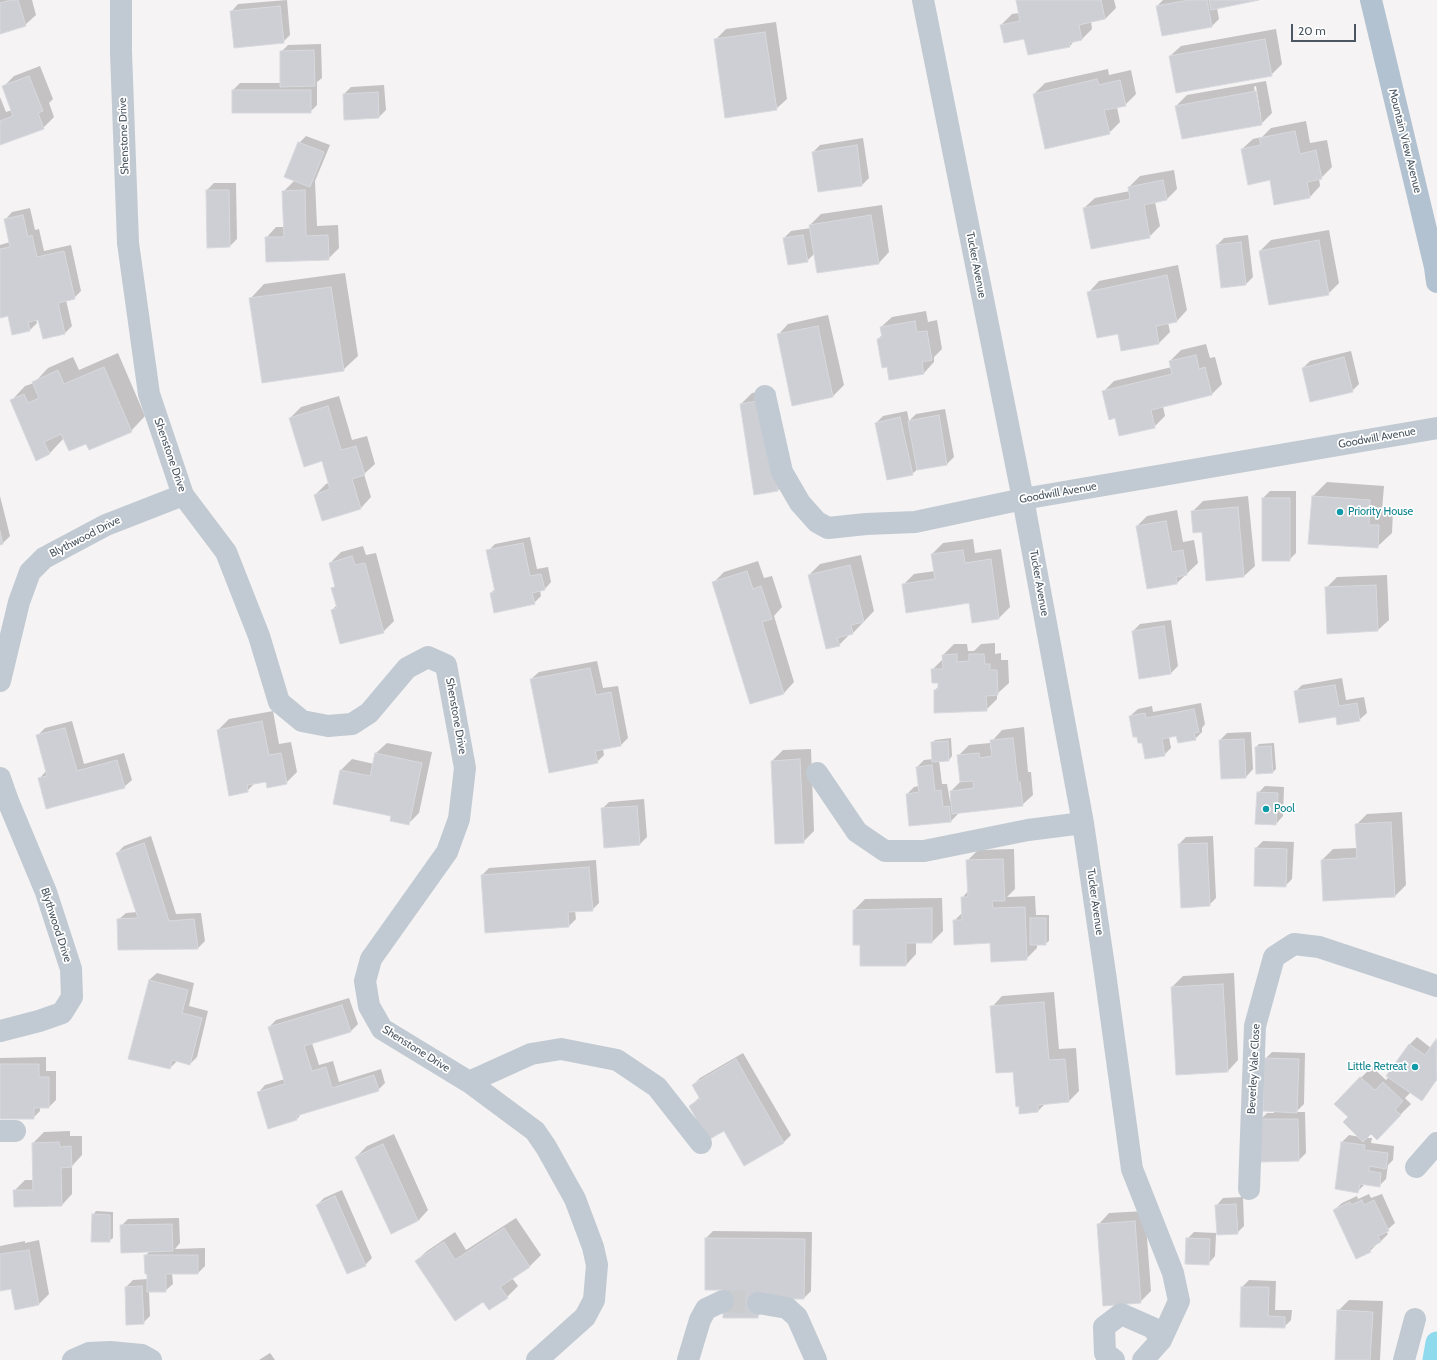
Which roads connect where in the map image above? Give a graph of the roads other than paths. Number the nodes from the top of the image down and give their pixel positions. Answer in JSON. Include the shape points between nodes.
{"nodes":[{"id":1,"x":121,"y":0,"type":"edge"},
{"id":2,"x":923,"y":0,"type":"edge"},
{"id":3,"x":1371,"y":0,"type":"edge"},
{"id":4,"x":1437,"y":282,"type":"edge"},
{"id":5,"x":765,"y":396,"type":"dead end"},
{"id":6,"x":1437,"y":428,"type":"edge"},
{"id":7,"x":183,"y":495,"type":"junction"},
{"id":8,"x":1023,"y":499,"type":"junction"},
{"id":9,"x":0,"y":681,"type":"edge"},
{"id":10,"x":817,"y":773,"type":"dead end"},
{"id":11,"x":0,"y":778,"type":"edge"},
{"id":12,"x":1083,"y":823,"type":"junction"},
{"id":13,"x":1437,"y":986,"type":"edge"},
{"id":14,"x":0,"y":1030,"type":"edge"},
{"id":15,"x":469,"y":1082,"type":"junction"},
{"id":16,"x":701,"y":1143,"type":"dead end"},
{"id":17,"x":1437,"y":1143,"type":"edge"},
{"id":18,"x":1416,"y":1167,"type":"dead end"},
{"id":19,"x":1249,"y":1189,"type":"dead end"},
{"id":20,"x":723,"y":1301,"type":"tunnel mouth"},
{"id":21,"x":758,"y":1302,"type":"tunnel mouth"},
{"id":22,"x":1415,"y":1319,"type":"dead end"},
{"id":23,"x":1161,"y":1340,"type":"junction"},
{"id":24,"x":73,"y":1360,"type":"edge"},
{"id":25,"x":152,"y":1360,"type":"edge"},
{"id":26,"x":537,"y":1360,"type":"edge"},
{"id":27,"x":688,"y":1360,"type":"edge"},
{"id":28,"x":816,"y":1360,"type":"edge"},
{"id":29,"x":1114,"y":1360,"type":"edge"},
{"id":30,"x":1143,"y":1360,"type":"edge"},
{"id":31,"x":1404,"y":1360,"type":"edge"}],
"edges":[{"from":1,"to":7,"type":"street","name":"Shenstone Drive","via":[[120,52],[128,243],[149,394]]},
{"from":2,"to":8,"type":"street","name":"Tucker Avenue"},
{"from":3,"to":4,"type":"main road","name":"Mountain View Avenue"},
{"from":5,"to":8,"type":"street","name":"Goodwill Avenue","via":[[782,472],[800,503],[817,522],[828,528],[915,522]]},
{"from":6,"to":8,"type":"street","name":"Goodwill Avenue"},
{"from":7,"to":9,"type":"street","name":"Blythwood Drive","via":[[106,525],[44,558],[30,572],[19,602]]},
{"from":7,"to":15,"type":"street","name":"Shenstone Drive","via":[[226,552],[259,636],[279,702],[302,721],[328,726],[352,724],[369,714],[407,668],[428,657],[446,665],[465,768],[459,819],[447,852],[372,959],[365,981],[369,1006],[382,1029]]},
{"from":8,"to":12,"type":"street","name":"Tucker Avenue"},
{"from":10,"to":12,"type":"street","via":[[856,832],[885,851],[924,851],[1028,830]]},
{"from":11,"to":14,"type":"street","name":"Blythwood Drive","via":[[49,899],[71,969],[72,997],[62,1013]]},
{"from":12,"to":23,"type":"street","name":"Tucker Avenue","via":[[1132,1169],[1173,1273],[1179,1301]]},
{"from":13,"to":19,"type":"street","name":"Beverley Vale Close","via":[[1319,947],[1294,944],[1274,957],[1255,1026]]},
{"from":15,"to":16,"type":"street","via":[[531,1054],[561,1049],[617,1060],[657,1086]]},
{"from":15,"to":26,"type":"street","name":"Shenstone Drive","via":[[539,1136],[575,1199],[593,1247],[597,1264],[594,1300],[585,1317]]},
{"from":17,"to":18,"type":"street"},
{"from":20,"to":27,"type":"street","via":[[706,1309]]},
{"from":21,"to":28,"type":"street","via":[[787,1308],[797,1317]]},
{"from":22,"to":31,"type":"street"},
{"from":23,"to":29,"type":"street","via":[[1152,1328],[1121,1314],[1104,1327],[1105,1353]]},
{"from":23,"to":30,"type":"street","name":"Tucker Avenue"},
{"from":24,"to":25,"type":"street","via":[[89,1353],[110,1352],[142,1355]]}]}
